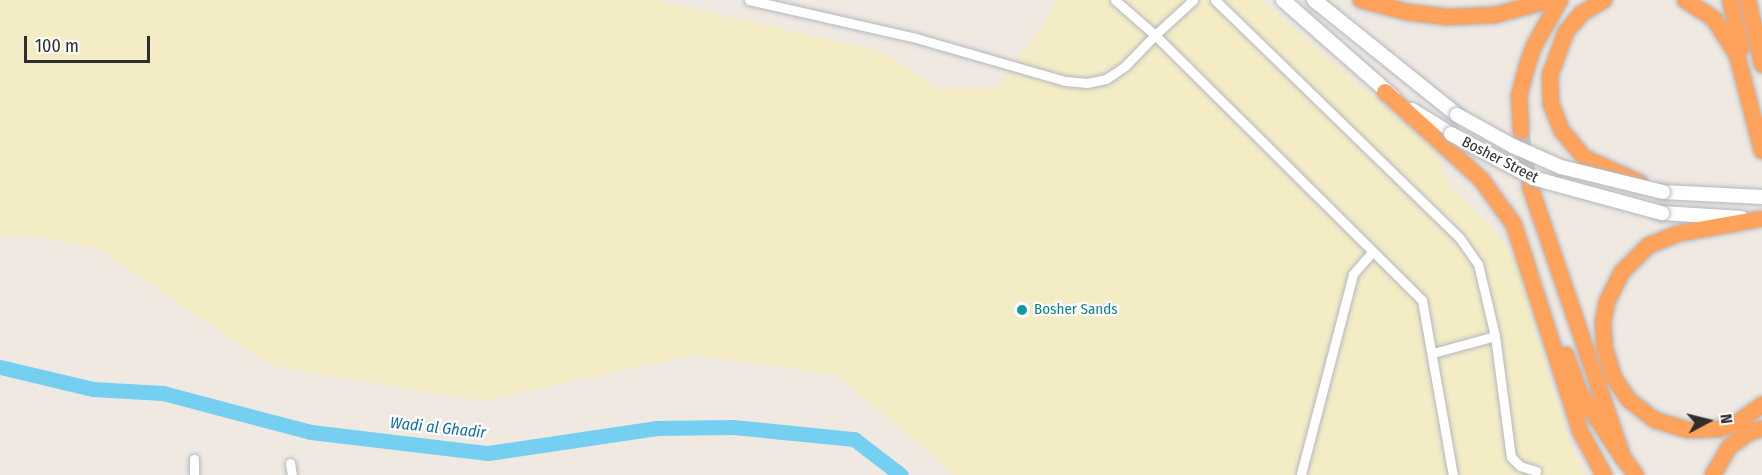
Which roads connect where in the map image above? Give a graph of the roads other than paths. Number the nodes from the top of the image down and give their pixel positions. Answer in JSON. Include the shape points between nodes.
{"nodes":[{"id":1,"x":749,"y":0,"type":"edge"},
{"id":2,"x":1115,"y":0,"type":"edge"},
{"id":3,"x":1193,"y":0,"type":"edge"},
{"id":4,"x":1215,"y":0,"type":"edge"},
{"id":5,"x":1283,"y":0,"type":"edge"},
{"id":6,"x":1314,"y":0,"type":"edge"},
{"id":7,"x":1361,"y":0,"type":"edge"},
{"id":8,"x":1551,"y":0,"type":"edge"},
{"id":9,"x":1560,"y":0,"type":"edge"},
{"id":10,"x":1604,"y":0,"type":"edge"},
{"id":11,"x":1685,"y":0,"type":"edge"},
{"id":12,"x":1730,"y":0,"type":"edge"},
{"id":13,"x":1748,"y":0,"type":"edge"},
{"id":14,"x":1155,"y":35,"type":"junction"},
{"id":15,"x":1762,"y":64,"type":"edge"},
{"id":16,"x":1385,"y":92,"type":"junction"},
{"id":17,"x":1521,"y":131,"type":"tunnel mouth"},
{"id":18,"x":1762,"y":151,"type":"edge"},
{"id":19,"x":1481,"y":179,"type":"junction"},
{"id":20,"x":1530,"y":186,"type":"tunnel mouth"},
{"id":21,"x":1664,"y":192,"type":"junction"},
{"id":22,"x":1761,"y":197,"type":"edge"},
{"id":23,"x":1761,"y":219,"type":"edge"},
{"id":24,"x":1373,"y":251,"type":"junction"},
{"id":25,"x":1495,"y":336,"type":"junction"},
{"id":26,"x":1433,"y":353,"type":"junction"},
{"id":27,"x":1762,"y":405,"type":"edge"},
{"id":28,"x":1762,"y":429,"type":"edge"},
{"id":29,"x":1623,"y":458,"type":"junction"},
{"id":30,"x":194,"y":459,"type":"dead end"},
{"id":31,"x":291,"y":463,"type":"dead end"},
{"id":32,"x":1536,"y":471,"type":"dead end"},
{"id":33,"x":194,"y":475,"type":"edge"},
{"id":34,"x":292,"y":475,"type":"edge"},
{"id":35,"x":1303,"y":475,"type":"edge"},
{"id":36,"x":1453,"y":475,"type":"edge"},
{"id":37,"x":1604,"y":475,"type":"edge"},
{"id":38,"x":1636,"y":475,"type":"edge"},
{"id":39,"x":1713,"y":475,"type":"edge"}],
"edges":[{"from":1,"to":14,"type":"street","via":[[916,38],[1065,81],[1087,83],[1106,79],[1125,66]]},
{"from":2,"to":14,"type":"street"},
{"from":3,"to":14,"type":"street"},
{"from":4,"to":25,"type":"street","via":[[1459,237],[1478,264]]},
{"from":5,"to":16,"type":"main road","name":"Bosher Street"},
{"from":6,"to":21,"type":"main road","name":"Bosher Street","bridge":true,"via":[[1457,115],[1513,146],[1561,167]]},
{"from":7,"to":8,"type":"highway","via":[[1406,12],[1455,17],[1517,11]]},
{"from":9,"to":17,"type":"highway","via":[[1527,66],[1520,96]]},
{"from":10,"to":21,"type":"highway","via":[[1573,22],[1554,55],[1550,90],[1555,118],[1585,158]]},
{"from":11,"to":18,"type":"highway","via":[[1714,19],[1737,55]]},
{"from":12,"to":18,"type":"highway"},
{"from":13,"to":15,"type":"highway"},
{"from":14,"to":24,"type":"street"},
{"from":16,"to":19,"type":"highway"},
{"from":16,"to":23,"type":"main road","name":"Bosher Street","bridge":true,"via":[[1451,134],[1533,178],[1662,213]]},
{"from":19,"to":29,"type":"highway","via":[[1502,197],[1518,223],[1580,393]]},
{"from":19,"to":37,"type":"highway","via":[[1517,233],[1580,432]]},
{"from":20,"to":29,"type":"highway"},
{"from":21,"to":22,"type":"main road","name":"Bosher Street"},
{"from":23,"to":27,"type":"highway","via":[[1677,234],[1648,246],[1622,272],[1607,302],[1603,323],[1605,349],[1614,378],[1629,400],[1655,420],[1688,430],[1719,429],[1737,423]]},
{"from":24,"to":26,"type":"street","via":[[1422,300]]},
{"from":24,"to":35,"type":"street","via":[[1353,274]]},
{"from":25,"to":26,"type":"street"},
{"from":25,"to":32,"type":"street","via":[[1511,457],[1520,466]]},
{"from":26,"to":36,"type":"street"},
{"from":28,"to":39,"type":"highway","via":[[1750,432],[1729,447]]},
{"from":29,"to":38,"type":"highway"},
{"from":30,"to":33,"type":"street"},
{"from":31,"to":34,"type":"street"}]}
